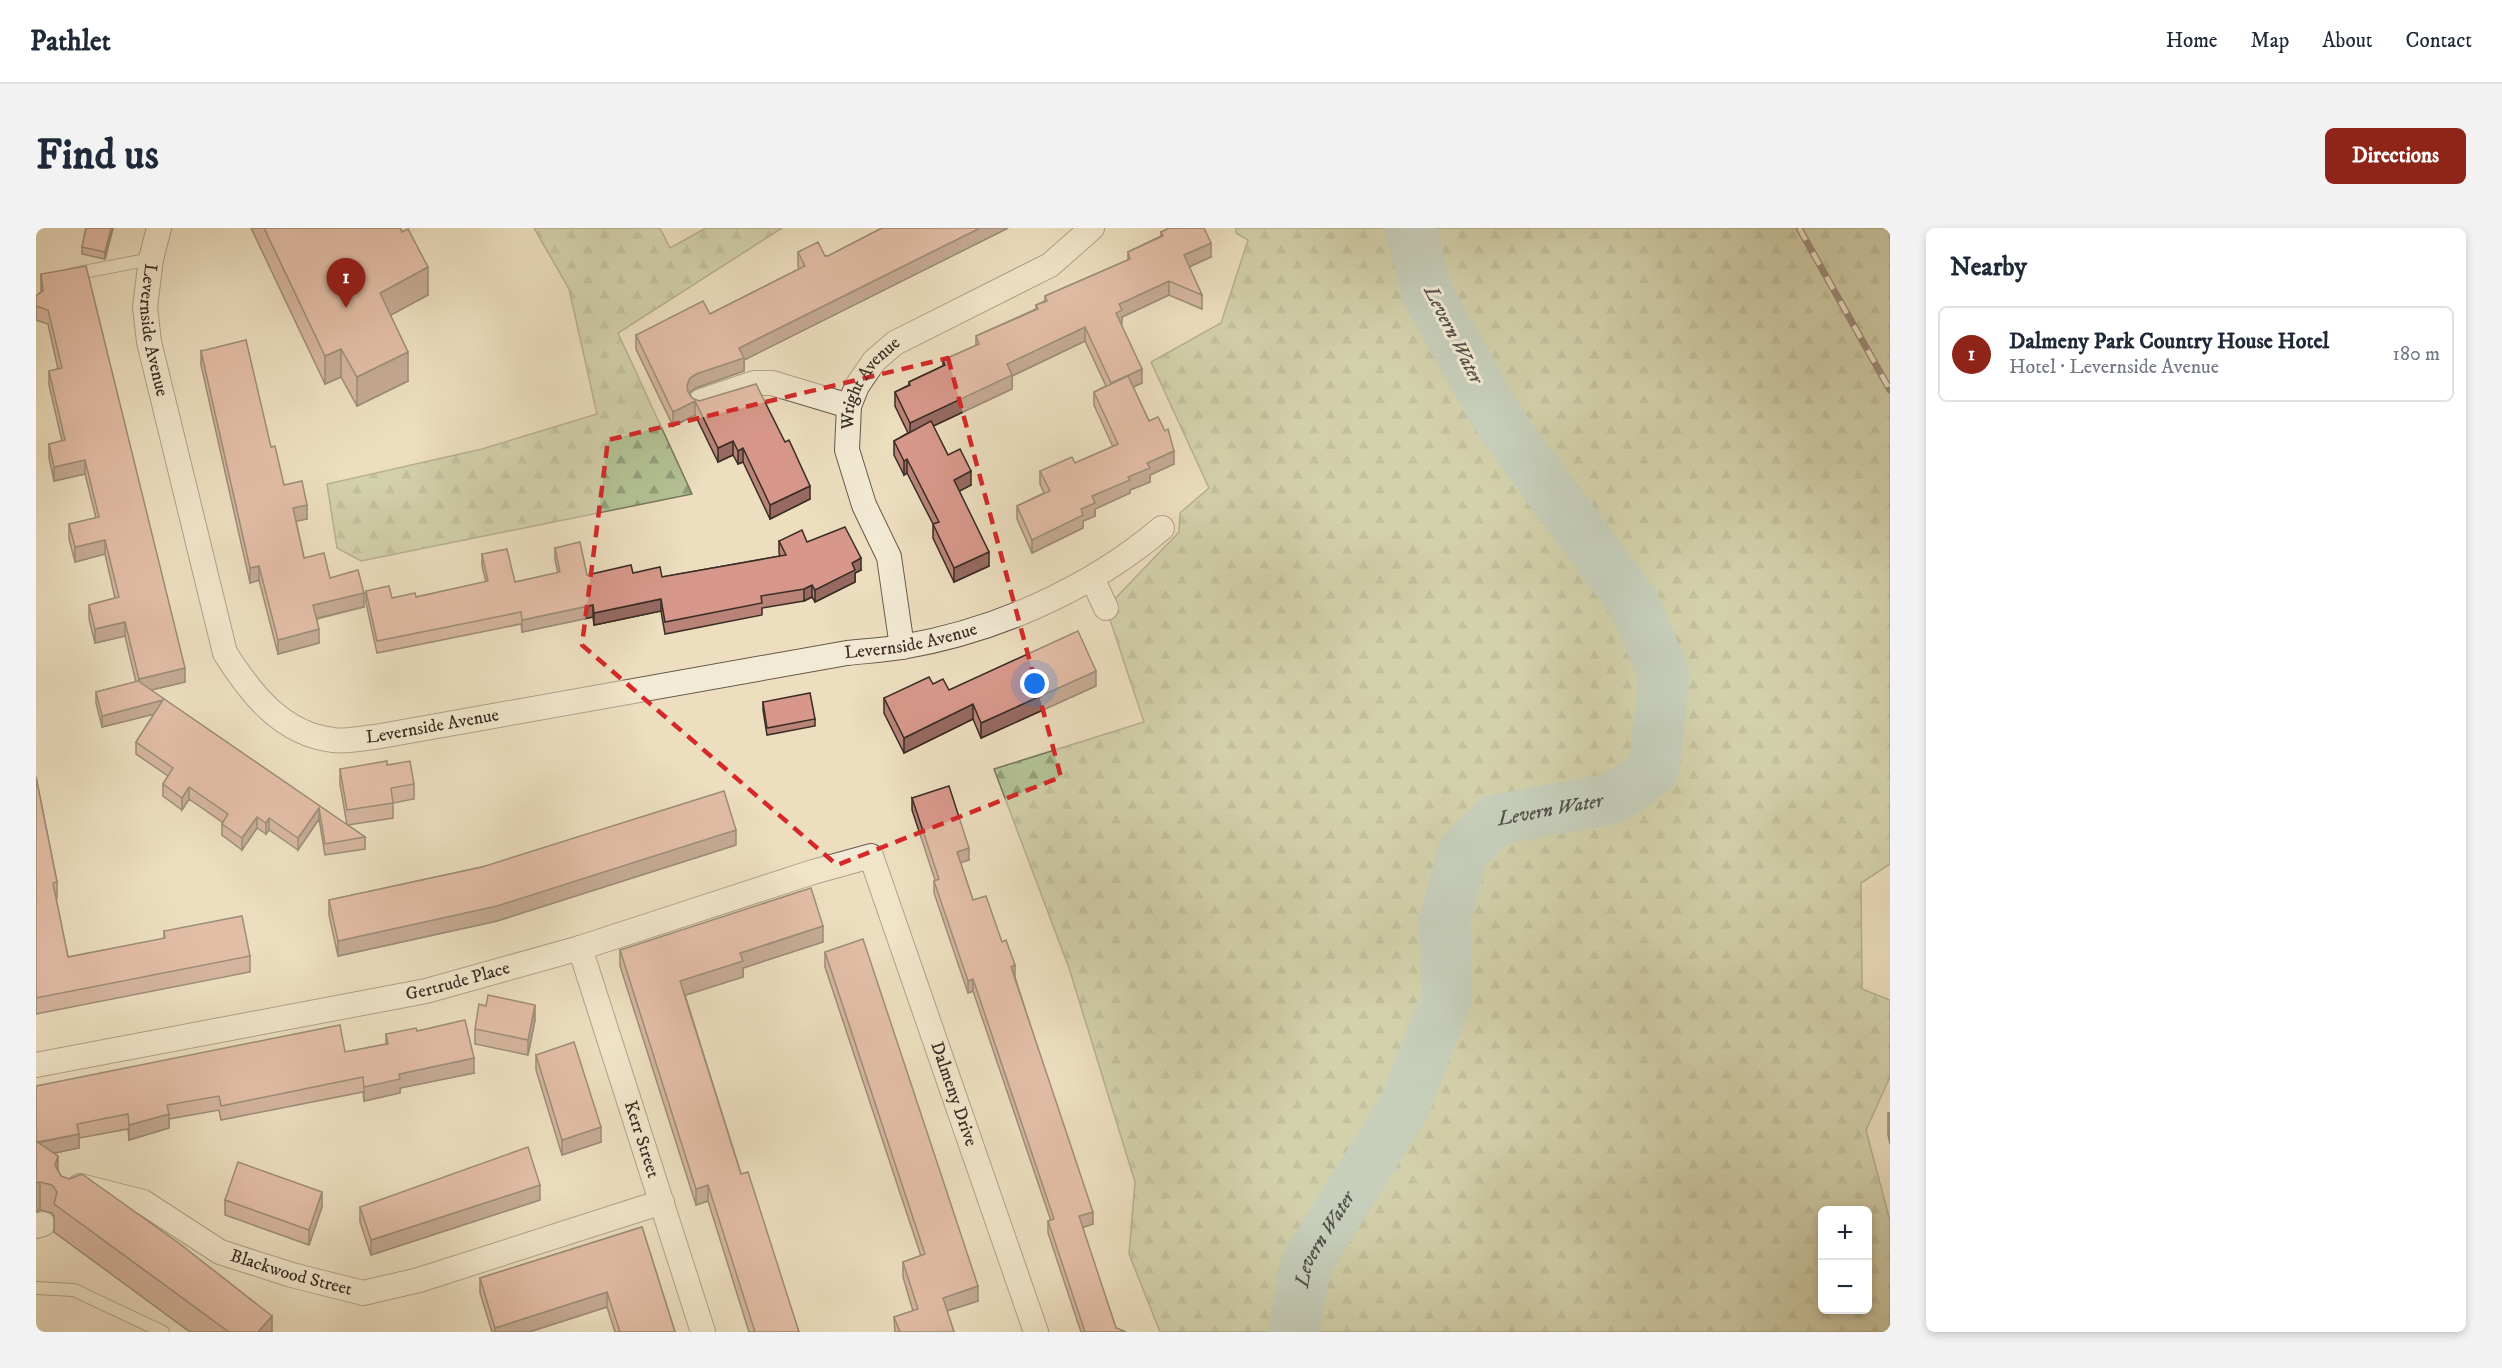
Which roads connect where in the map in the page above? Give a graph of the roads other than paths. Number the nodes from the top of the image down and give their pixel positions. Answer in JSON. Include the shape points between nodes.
{"nodes":[{"id":1,"x":159,"y":228,"type":"edge"},
{"id":2,"x":1092,"y":228,"type":"edge"},
{"id":3,"x":151,"y":258,"type":"junction"},
{"id":4,"x":59,"y":276,"type":"edge"},
{"id":5,"x":701,"y":401,"type":"edge"},
{"id":6,"x":849,"y":406,"type":"junction"},
{"id":7,"x":1162,"y":528,"type":"dead end"},
{"id":8,"x":1092,"y":578,"type":"junction"},
{"id":9,"x":1106,"y":608,"type":"dead end"},
{"id":10,"x":902,"y":647,"type":"junction"},
{"id":11,"x":871,"y":856,"type":"joint"},
{"id":12,"x":580,"y":948,"type":"junction"},
{"id":13,"x":36,"y":1065,"type":"edge"},
{"id":14,"x":69,"y":1193,"type":"edge"},
{"id":15,"x":662,"y":1202,"type":"junction"},
{"id":16,"x":36,"y":1288,"type":"edge"},
{"id":17,"x":163,"y":1332,"type":"edge"},
{"id":18,"x":703,"y":1332,"type":"edge"},
{"id":19,"x":1036,"y":1332,"type":"edge"}],
"edges":[{"from":1,"to":3,"type":"street","name":"Levernside Avenue"},
{"from":2,"to":6,"type":"street","name":"Wright Avenue","via":[[1050,266],[895,343],[874,361]]},
{"from":3,"to":4,"type":"lane"},
{"from":3,"to":10,"type":"street","name":"Levernside Avenue","via":[[145,307],[149,342],[225,653],[247,688],[287,725],[334,741],[375,737],[847,653]]},
{"from":5,"to":6,"type":"street","via":[[754,383],[772,383]]},
{"from":6,"to":10,"type":"street","name":"Wright Avenue","via":[[847,450],[864,505],[889,557]]},
{"from":7,"to":8,"type":"street","name":"Levernside Avenue","via":[[1135,551]]},
{"from":8,"to":9,"type":"street"},
{"from":8,"to":10,"type":"street","name":"Levernside Avenue","via":[[1002,621]]},
{"from":11,"to":12,"type":"street","name":"Gertrude Place"},
{"from":11,"to":19,"type":"street","name":"Dalmeny Drive"},
{"from":12,"to":13,"type":"street","name":"Gertrude Place","via":[[426,991]]},
{"from":12,"to":15,"type":"street","name":"Kerr Street"},
{"from":14,"to":15,"type":"street","name":"Blackwood Street","via":[[82,1186],[143,1202],[220,1252],[363,1293],[419,1280]]},
{"from":15,"to":18,"type":"street","name":"Kerr Street"},
{"from":16,"to":17,"type":"lane","via":[[75,1290]]}]}
